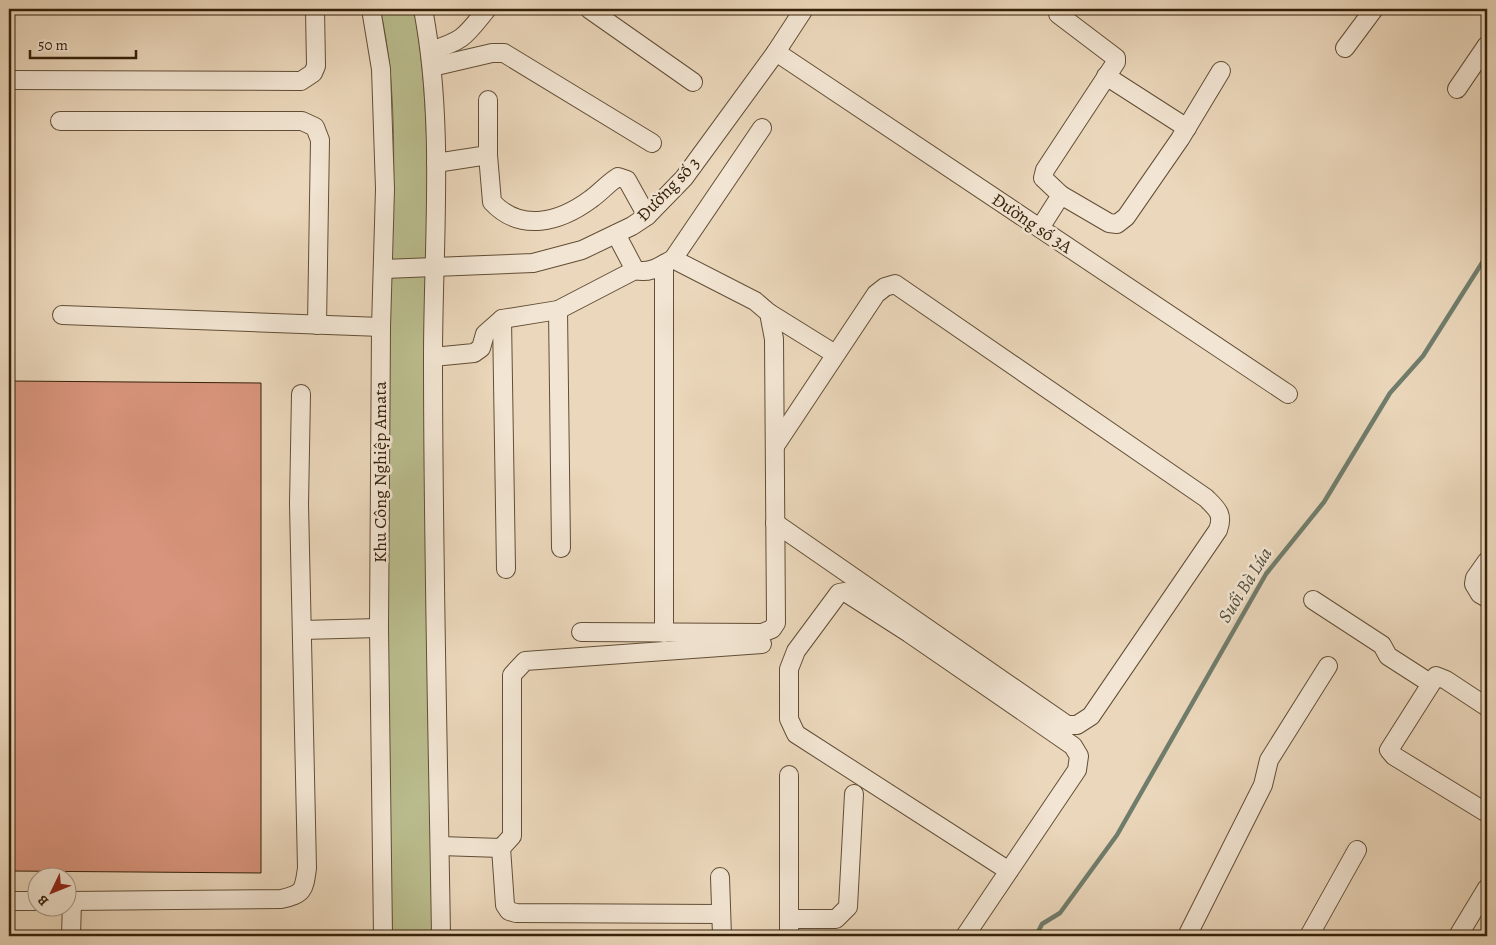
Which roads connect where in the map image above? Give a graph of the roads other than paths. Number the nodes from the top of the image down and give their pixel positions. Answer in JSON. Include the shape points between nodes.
{"nodes":[{"id":1,"x":315,"y":9,"type":"edge"},
{"id":2,"x":372,"y":9,"type":"edge"},
{"id":3,"x":423,"y":9,"type":"edge"},
{"id":4,"x":487,"y":9,"type":"edge"},
{"id":5,"x":589,"y":9,"type":"edge"},
{"id":6,"x":804,"y":9,"type":"edge"},
{"id":7,"x":1374,"y":9,"type":"edge"},
{"id":8,"x":1058,"y":14,"type":"dead end"},
{"id":9,"x":1487,"y":45,"type":"edge"},
{"id":10,"x":1345,"y":48,"type":"dead end"},
{"id":11,"x":776,"y":52,"type":"junction"},
{"id":12,"x":431,"y":59,"type":"junction"},
{"id":13,"x":1221,"y":71,"type":"dead end"},
{"id":14,"x":1106,"y":76,"type":"junction"},
{"id":15,"x":9,"y":80,"type":"edge"},
{"id":16,"x":693,"y":82,"type":"dead end"},
{"id":17,"x":1457,"y":89,"type":"dead end"},
{"id":18,"x":488,"y":100,"type":"dead end"},
{"id":19,"x":60,"y":121,"type":"dead end"},
{"id":20,"x":762,"y":128,"type":"dead end"},
{"id":21,"x":1187,"y":128,"type":"junction"},
{"id":22,"x":652,"y":143,"type":"dead end"},
{"id":23,"x":488,"y":155,"type":"junction"},
{"id":24,"x":436,"y":163,"type":"junction"},
{"id":25,"x":1061,"y":195,"type":"junction"},
{"id":26,"x":647,"y":216,"type":"junction"},
{"id":27,"x":1040,"y":228,"type":"junction"},
{"id":28,"x":616,"y":234,"type":"junction"},
{"id":29,"x":669,"y":261,"type":"junction"},
{"id":30,"x":435,"y":267,"type":"junction"},
{"id":31,"x":384,"y":269,"type":"junction"},
{"id":32,"x":635,"y":270,"type":"junction"},
{"id":33,"x":558,"y":310,"type":"junction"},
{"id":34,"x":769,"y":313,"type":"junction"},
{"id":35,"x":62,"y":315,"type":"dead end"},
{"id":36,"x":502,"y":319,"type":"junction"},
{"id":37,"x":317,"y":325,"type":"junction"},
{"id":38,"x":381,"y":328,"type":"junction"},
{"id":39,"x":835,"y":354,"type":"junction"},
{"id":40,"x":433,"y":357,"type":"junction"},
{"id":41,"x":301,"y":394,"type":"dead end"},
{"id":42,"x":1288,"y":394,"type":"dead end"},
{"id":43,"x":775,"y":446,"type":"junction"},
{"id":44,"x":775,"y":523,"type":"junction"},
{"id":45,"x":561,"y":548,"type":"dead end"},
{"id":46,"x":1487,"y":560,"type":"edge"},
{"id":47,"x":506,"y":570,"type":"dead end"},
{"id":48,"x":1487,"y":598,"type":"edge"},
{"id":49,"x":1313,"y":600,"type":"dead end"},
{"id":50,"x":379,"y":628,"type":"junction"},
{"id":51,"x":302,"y":630,"type":"junction"},
{"id":52,"x":581,"y":632,"type":"dead end"},
{"id":53,"x":664,"y":633,"type":"junction"},
{"id":54,"x":762,"y":644,"type":"dead end"},
{"id":55,"x":1328,"y":666,"type":"dead end"},
{"id":56,"x":1430,"y":683,"type":"junction"},
{"id":57,"x":1487,"y":707,"type":"edge"},
{"id":58,"x":790,"y":774,"type":"dead end"},
{"id":59,"x":854,"y":794,"type":"dead end"},
{"id":60,"x":1487,"y":814,"type":"edge"},
{"id":61,"x":440,"y":846,"type":"junction"},
{"id":62,"x":501,"y":848,"type":"junction"},
{"id":63,"x":1357,"y":850,"type":"dead end"},
{"id":64,"x":1009,"y":871,"type":"junction"},
{"id":65,"x":720,"y":877,"type":"dead end"},
{"id":66,"x":1487,"y":888,"type":"edge"},
{"id":67,"x":9,"y":901,"type":"edge"},
{"id":68,"x":28,"y":901,"type":"edge"},
{"id":69,"x":78,"y":901,"type":"edge"},
{"id":70,"x":721,"y":914,"type":"junction"},
{"id":71,"x":70,"y":918,"type":"edge"},
{"id":72,"x":789,"y":930,"type":"edge"},
{"id":73,"x":71,"y":936,"type":"edge"},
{"id":74,"x":383,"y":936,"type":"edge"},
{"id":75,"x":441,"y":936,"type":"edge"},
{"id":76,"x":722,"y":936,"type":"edge"},
{"id":77,"x":965,"y":936,"type":"edge"},
{"id":78,"x":1187,"y":936,"type":"edge"},
{"id":79,"x":1309,"y":936,"type":"edge"},
{"id":80,"x":1458,"y":936,"type":"edge"}],
"edges":[{"from":1,"to":15,"type":"street","via":[[316,66],[313,73],[301,81]]},
{"from":2,"to":31,"type":"street","name":"Khu Công Nghiệp Amata","via":[[382,87]]},
{"from":3,"to":12,"type":"street"},
{"from":4,"to":12,"type":"street","via":[[465,36]]},
{"from":5,"to":16,"type":"street"},
{"from":6,"to":11,"type":"street","name":"Đường số 3"},
{"from":7,"to":10,"type":"street"},
{"from":8,"to":14,"type":"street","via":[[1113,53],[1116,62]]},
{"from":9,"to":17,"type":"street"},
{"from":11,"to":26,"type":"street","name":"Đường số 3","via":[[684,178]]},
{"from":11,"to":27,"type":"street","name":"Đường số 3A"},
{"from":12,"to":22,"type":"street","via":[[504,52]]},
{"from":12,"to":24,"type":"street"},
{"from":13,"to":21,"type":"street"},
{"from":14,"to":21,"type":"street"},
{"from":14,"to":25,"type":"street","via":[[1044,170],[1043,178],[1047,184]]},
{"from":18,"to":23,"type":"street"},
{"from":19,"to":37,"type":"street","via":[[302,121],[315,127],[320,140]]},
{"from":20,"to":29,"type":"street"},
{"from":21,"to":25,"type":"street","via":[[1126,217],[1117,224],[1109,224]]},
{"from":23,"to":24,"type":"street"},
{"from":23,"to":26,"type":"street","via":[[492,202],[510,217],[530,222],[560,217],[591,200],[618,177],[628,180]]},
{"from":24,"to":30,"type":"street"},
{"from":25,"to":27,"type":"street"},
{"from":26,"to":28,"type":"street","name":"Đường số 3"},
{"from":27,"to":42,"type":"street","name":"Đường số 3A"},
{"from":28,"to":30,"type":"street","name":"Đường số 3","via":[[582,250],[533,263]]},
{"from":28,"to":32,"type":"street"},
{"from":29,"to":32,"type":"street","via":[[655,270]]},
{"from":29,"to":34,"type":"street","via":[[755,301]]},
{"from":29,"to":53,"type":"street"},
{"from":30,"to":31,"type":"street","name":"Đường số 3"},
{"from":30,"to":40,"type":"street"},
{"from":31,"to":38,"type":"street","name":"Khu Công Nghiệp Amata"},
{"from":32,"to":33,"type":"street"},
{"from":33,"to":36,"type":"street"},
{"from":33,"to":45,"type":"street"},
{"from":34,"to":39,"type":"street"},
{"from":34,"to":43,"type":"street","via":[[774,339]]},
{"from":35,"to":37,"type":"street"},
{"from":36,"to":40,"type":"street","via":[[492,325],[481,348],[474,353]]},
{"from":36,"to":47,"type":"street"},
{"from":37,"to":38,"type":"street"},
{"from":38,"to":50,"type":"street","name":"Khu Công Nghiệp Amata"},
{"from":39,"to":43,"type":"street"},
{"from":39,"to":44,"type":"street","via":[[876,294],[895,284],[1206,498],[1220,511],[1222,520],[1091,716],[1077,725],[1067,725]]},
{"from":40,"to":61,"type":"street"},
{"from":41,"to":51,"type":"street"},
{"from":43,"to":44,"type":"street"},
{"from":44,"to":53,"type":"street","via":[[776,623],[772,629],[762,633]]},
{"from":46,"to":48,"type":"street","via":[[1474,584]]},
{"from":49,"to":56,"type":"street","via":[[1382,645],[1387,655]]},
{"from":50,"to":51,"type":"street"},
{"from":50,"to":74,"type":"street","name":"Khu Công Nghiệp Amata"},
{"from":51,"to":69,"type":"street","via":[[305,887],[297,896],[281,899]]},
{"from":52,"to":53,"type":"street"},
{"from":54,"to":62,"type":"street","via":[[525,661],[520,664],[512,676],[512,836]]},
{"from":55,"to":78,"type":"street","via":[[1270,760],[1262,785]]},
{"from":56,"to":57,"type":"street","via":[[1438,676]]},
{"from":56,"to":60,"type":"street","via":[[1389,750]]},
{"from":58,"to":72,"type":"street"},
{"from":59,"to":72,"type":"street","via":[[848,907],[836,919],[796,919]]},
{"from":61,"to":62,"type":"street"},
{"from":61,"to":75,"type":"street"},
{"from":62,"to":70,"type":"street","via":[[505,905],[509,911],[526,914]]},
{"from":63,"to":79,"type":"street"},
{"from":64,"to":64,"type":"street","via":[[796,734],[789,719],[788,669],[796,651],[839,593],[845,592],[909,633],[1073,746],[1079,756],[1077,770]]},
{"from":64,"to":77,"type":"street"},
{"from":65,"to":70,"type":"street"},
{"from":66,"to":80,"type":"street"},
{"from":67,"to":68,"type":"street"},
{"from":70,"to":76,"type":"street"},
{"from":71,"to":73,"type":"street"}]}
